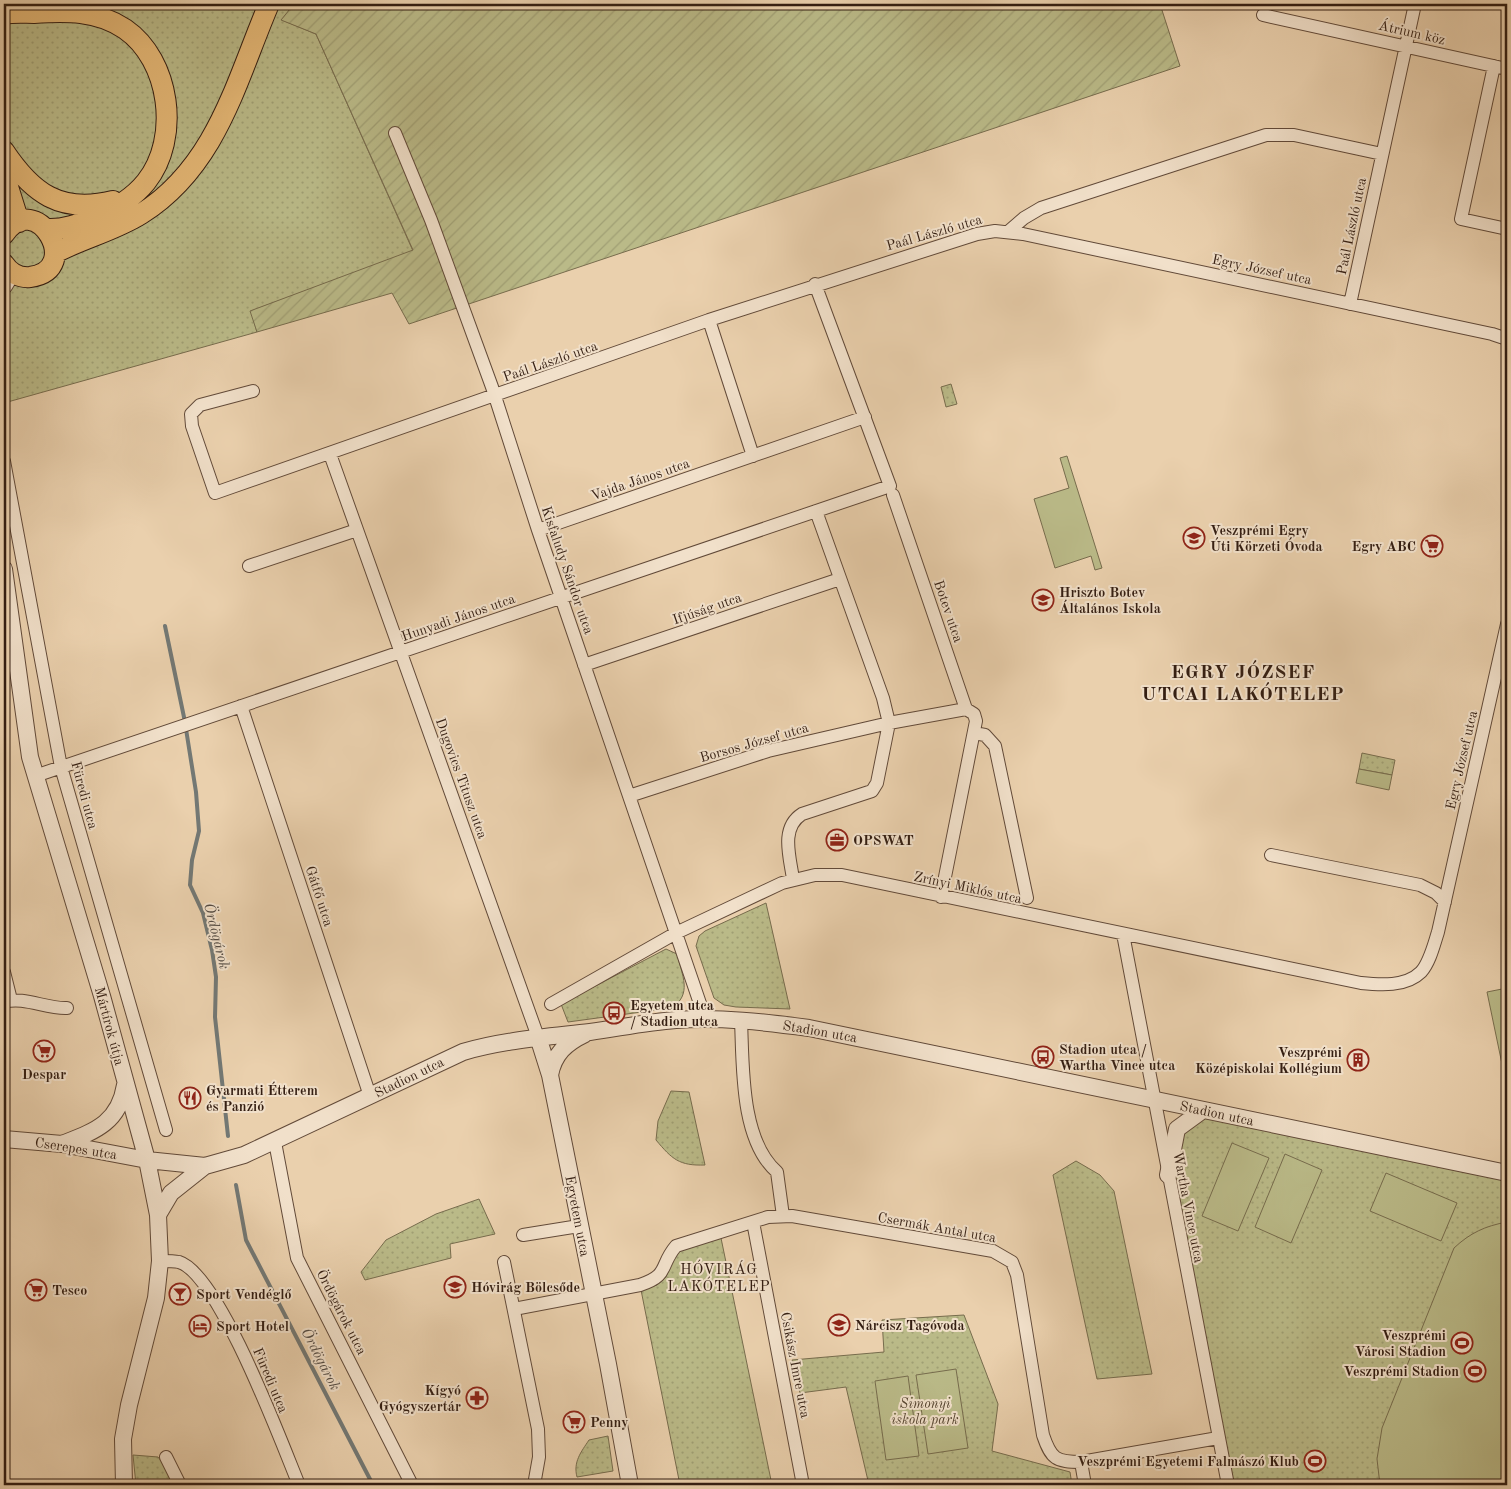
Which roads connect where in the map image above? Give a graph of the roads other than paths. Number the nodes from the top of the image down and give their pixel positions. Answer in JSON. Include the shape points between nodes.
{"nodes":[{"id":1,"x":25,"y":4,"type":"edge"},
{"id":2,"x":269,"y":4,"type":"edge"},
{"id":3,"x":1415,"y":4,"type":"edge"},
{"id":4,"x":4,"y":12,"type":"edge"},
{"id":5,"x":1263,"y":15,"type":"dead end"},
{"id":6,"x":1406,"y":46,"type":"junction"},
{"id":7,"x":1494,"y":66,"type":"junction"},
{"id":8,"x":1507,"y":69,"type":"edge"},
{"id":9,"x":395,"y":133,"type":"dead end"},
{"id":10,"x":4,"y":151,"type":"edge"},
{"id":11,"x":1382,"y":154,"type":"junction"},
{"id":12,"x":4,"y":174,"type":"edge"},
{"id":13,"x":136,"y":192,"type":"junction"},
{"id":14,"x":11,"y":228,"type":"edge"},
{"id":15,"x":47,"y":229,"type":"junction"},
{"id":16,"x":1507,"y":229,"type":"edge"},
{"id":17,"x":1009,"y":231,"type":"junction"},
{"id":18,"x":55,"y":253,"type":"junction"},
{"id":19,"x":7,"y":275,"type":"edge"},
{"id":20,"x":815,"y":284,"type":"junction"},
{"id":21,"x":1350,"y":304,"type":"junction"},
{"id":22,"x":710,"y":320,"type":"junction"},
{"id":23,"x":1507,"y":339,"type":"edge"},
{"id":24,"x":253,"y":391,"type":"dead end"},
{"id":25,"x":495,"y":396,"type":"junction"},
{"id":26,"x":864,"y":417,"type":"junction"},
{"id":27,"x":330,"y":454,"type":"junction"},
{"id":28,"x":753,"y":456,"type":"junction"},
{"id":29,"x":4,"y":461,"type":"edge"},
{"id":30,"x":892,"y":491,"type":"junction"},
{"id":31,"x":816,"y":512,"type":"junction"},
{"id":32,"x":357,"y":530,"type":"junction"},
{"id":33,"x":538,"y":530,"type":"junction"},
{"id":34,"x":249,"y":566,"type":"dead end"},
{"id":35,"x":4,"y":570,"type":"edge"},
{"id":36,"x":840,"y":579,"type":"junction"},
{"id":37,"x":5,"y":591,"type":"edge"},
{"id":38,"x":561,"y":598,"type":"junction"},
{"id":39,"x":1507,"y":624,"type":"edge"},
{"id":40,"x":401,"y":652,"type":"junction"},
{"id":41,"x":584,"y":665,"type":"junction"},
{"id":42,"x":241,"y":706,"type":"junction"},
{"id":43,"x":966,"y":709,"type":"junction"},
{"id":44,"x":889,"y":723,"type":"junction"},
{"id":45,"x":974,"y":733,"type":"junction"},
{"id":46,"x":61,"y":767,"type":"junction"},
{"id":47,"x":35,"y":776,"type":"junction"},
{"id":48,"x":629,"y":796,"type":"junction"},
{"id":49,"x":1271,"y":855,"type":"dead end"},
{"id":50,"x":792,"y":879,"type":"junction"},
{"id":51,"x":940,"y":897,"type":"junction"},
{"id":52,"x":1027,"y":898,"type":"dead end"},
{"id":53,"x":1445,"y":902,"type":"junction"},
{"id":54,"x":676,"y":933,"type":"junction"},
{"id":55,"x":1123,"y":934,"type":"junction"},
{"id":56,"x":4,"y":972,"type":"edge"},
{"id":57,"x":1405,"y":980,"type":"joint"},
{"id":58,"x":7,"y":1001,"type":"edge"},
{"id":59,"x":551,"y":1004,"type":"dead end"},
{"id":60,"x":67,"y":1008,"type":"dead end"},
{"id":61,"x":705,"y":1018,"type":"junction"},
{"id":62,"x":741,"y":1020,"type":"junction"},
{"id":63,"x":590,"y":1032,"type":"junction"},
{"id":64,"x":538,"y":1037,"type":"junction"},
{"id":65,"x":550,"y":1075,"type":"junction"},
{"id":66,"x":126,"y":1084,"type":"junction"},
{"id":67,"x":370,"y":1096,"type":"junction"},
{"id":68,"x":1155,"y":1100,"type":"junction"},
{"id":69,"x":1203,"y":1110,"type":"junction"},
{"id":70,"x":166,"y":1130,"type":"dead end"},
{"id":71,"x":4,"y":1140,"type":"edge"},
{"id":72,"x":275,"y":1142,"type":"junction"},
{"id":73,"x":62,"y":1144,"type":"junction"},
{"id":74,"x":147,"y":1160,"type":"junction"},
{"id":75,"x":205,"y":1166,"type":"junction"},
{"id":76,"x":1507,"y":1173,"type":"edge"},
{"id":77,"x":1168,"y":1174,"type":"junction"},
{"id":78,"x":158,"y":1215,"type":"junction"},
{"id":79,"x":783,"y":1216,"type":"junction"},
{"id":80,"x":753,"y":1222,"type":"junction"},
{"id":81,"x":579,"y":1226,"type":"junction"},
{"id":82,"x":523,"y":1235,"type":"dead end"},
{"id":83,"x":160,"y":1261,"type":"junction"},
{"id":84,"x":504,"y":1262,"type":"dead end"},
{"id":85,"x":594,"y":1294,"type":"junction"},
{"id":86,"x":514,"y":1309,"type":"junction"},
{"id":87,"x":1218,"y":1438,"type":"junction"},
{"id":88,"x":166,"y":1457,"type":"dead end"},
{"id":89,"x":1081,"y":1462,"type":"junction"},
{"id":90,"x":124,"y":1485,"type":"edge"},
{"id":91,"x":180,"y":1485,"type":"edge"},
{"id":92,"x":300,"y":1485,"type":"edge"},
{"id":93,"x":412,"y":1485,"type":"edge"},
{"id":94,"x":534,"y":1485,"type":"edge"},
{"id":95,"x":630,"y":1485,"type":"edge"},
{"id":96,"x":803,"y":1485,"type":"edge"},
{"id":97,"x":1085,"y":1485,"type":"edge"},
{"id":98,"x":1228,"y":1485,"type":"edge"}],
"edges":[{"from":1,"to":4,"type":"main road"},
{"from":2,"to":18,"type":"main road","via":[[216,135],[182,181],[140,215]]},
{"from":3,"to":6,"type":"street","name":"Paál László utca"},
{"from":4,"to":13,"type":"main road","via":[[54,10],[87,13],[124,28],[150,54],[165,89],[166,128],[157,161],[147,181]]},
{"from":5,"to":6,"type":"street","name":"Átrium köz"},
{"from":6,"to":7,"type":"street","name":"Átrium köz"},
{"from":6,"to":11,"type":"street","name":"Paál László utca"},
{"from":7,"to":8,"type":"street","name":"Átrium köz"},
{"from":7,"to":16,"type":"street","via":[[1461,220]]},
{"from":9,"to":25,"type":"street","name":"Kisfaludy Sándor utca"},
{"from":10,"to":13,"type":"main road","via":[[20,174],[38,191],[71,205],[88,206]]},
{"from":11,"to":17,"type":"street","via":[[1294,135],[1266,135],[1041,208]]},
{"from":11,"to":21,"type":"street","name":"Paál László utca"},
{"from":12,"to":14,"type":"main road"},
{"from":13,"to":15,"type":"main road","via":[[103,214],[58,229]]},
{"from":14,"to":15,"type":"main road","via":[[34,222]]},
{"from":15,"to":18,"type":"main road","via":[[52,236]]},
{"from":17,"to":20,"type":"street","name":"Paál László utca","via":[[977,234]]},
{"from":17,"to":21,"type":"street","name":"Egry József utca"},
{"from":18,"to":19,"type":"main road","via":[[42,273],[28,277]]},
{"from":20,"to":22,"type":"street","name":"Paál László utca"},
{"from":20,"to":26,"type":"street","name":"Botev utca"},
{"from":21,"to":23,"type":"street","name":"Egry József utca"},
{"from":22,"to":25,"type":"street","name":"Paál László utca"},
{"from":22,"to":28,"type":"street"},
{"from":24,"to":27,"type":"street","via":[[200,405],[191,414],[192,426],[215,493]]},
{"from":25,"to":27,"type":"street"},
{"from":25,"to":33,"type":"street","name":"Kisfaludy Sándor utca"},
{"from":26,"to":28,"type":"street","name":"Vajda János utca"},
{"from":26,"to":30,"type":"street","name":"Botev utca"},
{"from":27,"to":32,"type":"street","name":"Dugovics Titusz utca"},
{"from":28,"to":33,"type":"street","name":"Vajda János utca"},
{"from":29,"to":46,"type":"street","name":"Füredi utca"},
{"from":30,"to":31,"type":"street","name":"Hunyadi János utca"},
{"from":30,"to":43,"type":"street","name":"Botev utca"},
{"from":31,"to":36,"type":"street"},
{"from":31,"to":38,"type":"street","name":"Hunyadi János utca"},
{"from":32,"to":34,"type":"street"},
{"from":32,"to":40,"type":"street","name":"Dugovics Titusz utca"},
{"from":33,"to":38,"type":"street","name":"Kisfaludy Sándor utca"},
{"from":35,"to":37,"type":"street","name":"Mártírok útja"},
{"from":36,"to":41,"type":"street","name":"Ifjúság utca"},
{"from":36,"to":44,"type":"street"},
{"from":37,"to":47,"type":"street","name":"Mártírok útja"},
{"from":38,"to":40,"type":"street","name":"Hunyadi János utca"},
{"from":38,"to":41,"type":"street","name":"Kisfaludy Sándor utca"},
{"from":39,"to":53,"type":"street","name":"Egry József utca"},
{"from":40,"to":42,"type":"street","name":"Hunyadi János utca"},
{"from":40,"to":64,"type":"street","name":"Dugovics Titusz utca"},
{"from":41,"to":48,"type":"street","name":"Kisfaludy Sándor utca"},
{"from":42,"to":46,"type":"street","name":"Hunyadi János utca"},
{"from":42,"to":67,"type":"street","name":"Gátfő utca"},
{"from":43,"to":44,"type":"street","name":"Borsos József utca"},
{"from":43,"to":45,"type":"street","name":"Botev utca","via":[[974,714]]},
{"from":44,"to":48,"type":"street","name":"Borsos József utca","via":[[768,751]]},
{"from":44,"to":50,"type":"street","via":[[877,782],[872,790],[802,814],[792,821],[788,838]]},
{"from":45,"to":51,"type":"street","name":"Botev utca"},
{"from":45,"to":52,"type":"street","via":[[985,735],[995,746]]},
{"from":46,"to":47,"type":"street","name":"Hunyadi János utca"},
{"from":46,"to":70,"type":"street","name":"Füredi utca"},
{"from":47,"to":66,"type":"street","name":"Mártírok útja"},
{"from":48,"to":54,"type":"street","name":"Kisfaludy Sándor utca"},
{"from":49,"to":53,"type":"street","via":[[1420,885]]},
{"from":50,"to":51,"type":"street","name":"Zrínyi Miklós utca","via":[[842,875]]},
{"from":50,"to":54,"type":"street","name":"Zrínyi Miklós utca"},
{"from":51,"to":55,"type":"street","name":"Zrínyi Miklós utca"},
{"from":53,"to":57,"type":"street","name":"Egry József utca","via":[[1430,954],[1421,972]]},
{"from":54,"to":59,"type":"street","name":"Zrínyi Miklós utca"},
{"from":54,"to":61,"type":"street","name":"Kisfaludy Sándor utca"},
{"from":55,"to":57,"type":"street","name":"Zrínyi Miklós utca","via":[[1361,984],[1385,986]]},
{"from":55,"to":68,"type":"street","name":"Wartha Vince utca"},
{"from":56,"to":58,"type":"street"},
{"from":58,"to":60,"type":"street"},
{"from":61,"to":62,"type":"street","name":"Stadion utca"},
{"from":61,"to":63,"type":"street","name":"Stadion utca"},
{"from":62,"to":68,"type":"street","name":"Stadion utca","via":[[809,1028]]},
{"from":62,"to":79,"type":"street","via":[[744,1097],[767,1163],[777,1172]]},
{"from":63,"to":64,"type":"street","name":"Stadion utca"},
{"from":63,"to":65,"type":"street","via":[[563,1048],[556,1056]]},
{"from":64,"to":65,"type":"street","name":"Egyetem utca"},
{"from":64,"to":67,"type":"street","name":"Stadion utca","via":[[462,1052]]},
{"from":65,"to":81,"type":"street","name":"Egyetem utca"},
{"from":66,"to":73,"type":"street","via":[[122,1101],[102,1126]]},
{"from":66,"to":74,"type":"street","name":"Mártírok útja"},
{"from":67,"to":72,"type":"street","name":"Stadion utca"},
{"from":68,"to":69,"type":"street","name":"Stadion utca"},
{"from":68,"to":77,"type":"street","name":"Wartha Vince utca"},
{"from":69,"to":76,"type":"street","name":"Stadion utca"},
{"from":69,"to":77,"type":"street","via":[[1177,1129]]},
{"from":71,"to":73,"type":"street","name":"Cserepes utca"},
{"from":72,"to":75,"type":"street","name":"Stadion utca"},
{"from":72,"to":93,"type":"street","name":"Ördögárok utca","via":[[297,1258]]},
{"from":73,"to":74,"type":"street","name":"Cserepes utca"},
{"from":74,"to":75,"type":"street","name":"Stadion utca"},
{"from":74,"to":78,"type":"street","name":"Mártírok útja"},
{"from":75,"to":78,"type":"street","via":[[172,1193]]},
{"from":77,"to":87,"type":"street","name":"Wartha Vince utca"},
{"from":78,"to":83,"type":"street","name":"Mártírok útja"},
{"from":79,"to":80,"type":"street","name":"Csermák Antal utca"},
{"from":79,"to":89,"type":"street","name":"Csermák Antal utca","via":[[993,1250],[1012,1262],[1048,1451],[1061,1462]]},
{"from":80,"to":85,"type":"street","name":"Csermák Antal utca","via":[[676,1246],[668,1255],[662,1274],[655,1280]]},
{"from":80,"to":96,"type":"street","name":"Csikász Imre utca"},
{"from":81,"to":82,"type":"street"},
{"from":81,"to":85,"type":"street","name":"Egyetem utca"},
{"from":83,"to":90,"type":"street","name":"Mártírok útja","via":[[156,1298],[123,1438]]},
{"from":83,"to":92,"type":"street","name":"Füredi utca","via":[[180,1262],[188,1268],[222,1310]]},
{"from":84,"to":86,"type":"street"},
{"from":85,"to":86,"type":"street","name":"Csermák Antal utca"},
{"from":85,"to":95,"type":"street","name":"Egyetem utca"},
{"from":86,"to":94,"type":"street","via":[[538,1430],[539,1457]]},
{"from":87,"to":89,"type":"street","name":"Csermák Antal utca"},
{"from":87,"to":98,"type":"street","name":"Wartha Vince utca"},
{"from":88,"to":91,"type":"street"},
{"from":89,"to":97,"type":"street"}]}
